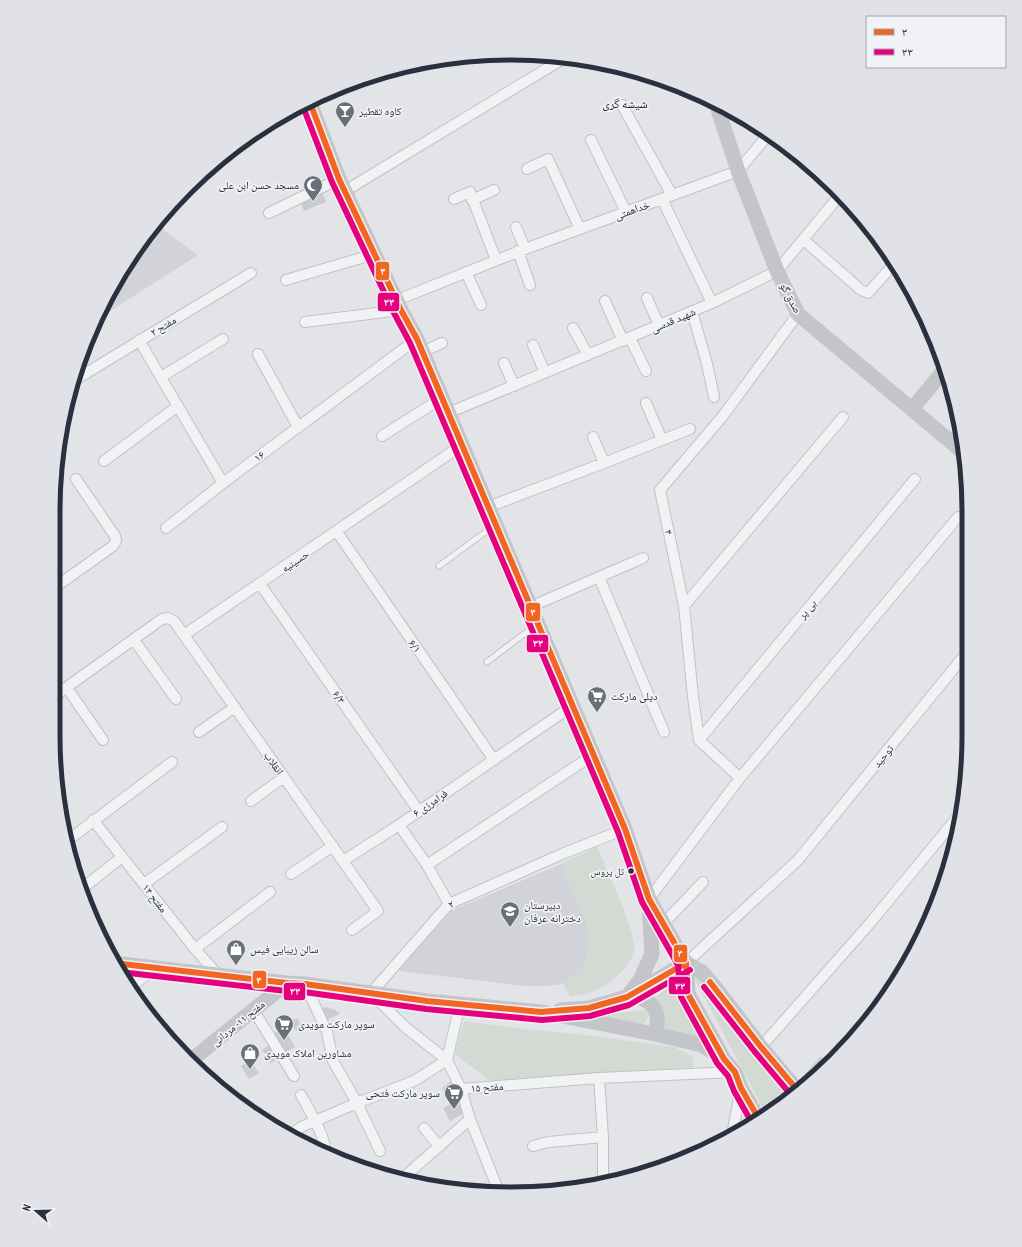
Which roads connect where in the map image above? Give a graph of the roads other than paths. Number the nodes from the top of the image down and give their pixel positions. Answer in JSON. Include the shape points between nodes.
{"nodes":[{"id":1,"x":557,"y":63,"type":"edge"},
{"id":2,"x":622,"y":105,"type":"dead end"},
{"id":3,"x":312,"y":107,"type":"edge"},
{"id":4,"x":719,"y":111,"type":"edge"},
{"id":5,"x":765,"y":138,"type":"edge"},
{"id":6,"x":591,"y":140,"type":"dead end"},
{"id":7,"x":527,"y":169,"type":"dead end"},
{"id":8,"x":738,"y":171,"type":"junction"},
{"id":9,"x":342,"y":185,"type":"junction"},
{"id":10,"x":494,"y":190,"type":"dead end"},
{"id":11,"x":672,"y":195,"type":"junction"},
{"id":12,"x":662,"y":198,"type":"junction"},
{"id":13,"x":454,"y":199,"type":"dead end"},
{"id":14,"x":837,"y":199,"type":"edge"},
{"id":15,"x":472,"y":200,"type":"junction"},
{"id":16,"x":626,"y":212,"type":"junction"},
{"id":17,"x":269,"y":213,"type":"dead end"},
{"id":18,"x":516,"y":227,"type":"dead end"},
{"id":19,"x":580,"y":229,"type":"junction"},
{"id":20,"x":804,"y":240,"type":"junction"},
{"id":21,"x":522,"y":250,"type":"junction"},
{"id":22,"x":375,"y":254,"type":"junction"},
{"id":23,"x":496,"y":260,"type":"junction"},
{"id":24,"x":891,"y":268,"type":"edge"},
{"id":25,"x":777,"y":271,"type":"junction"},
{"id":26,"x":251,"y":272,"type":"dead end"},
{"id":27,"x":466,"y":272,"type":"junction"},
{"id":28,"x":286,"y":280,"type":"dead end"},
{"id":29,"x":530,"y":285,"type":"dead end"},
{"id":30,"x":647,"y":298,"type":"dead end"},
{"id":31,"x":605,"y":301,"type":"dead end"},
{"id":32,"x":712,"y":303,"type":"junction"},
{"id":33,"x":399,"y":305,"type":"junction"},
{"id":34,"x":481,"y":305,"type":"dead end"},
{"id":35,"x":692,"y":311,"type":"junction"},
{"id":36,"x":798,"y":314,"type":"junction"},
{"id":37,"x":305,"y":322,"type":"dead end"},
{"id":38,"x":659,"y":325,"type":"junction"},
{"id":39,"x":573,"y":328,"type":"dead end"},
{"id":40,"x":223,"y":339,"type":"dead end"},
{"id":41,"x":626,"y":339,"type":"junction"},
{"id":42,"x":139,"y":340,"type":"junction"},
{"id":43,"x":442,"y":343,"type":"dead end"},
{"id":44,"x":420,"y":345,"type":"junction"},
{"id":45,"x":533,"y":345,"type":"dead end"},
{"id":46,"x":258,"y":354,"type":"dead end"},
{"id":47,"x":588,"y":355,"type":"junction"},
{"id":48,"x":504,"y":363,"type":"dead end"},
{"id":49,"x":646,"y":372,"type":"dead end"},
{"id":50,"x":545,"y":373,"type":"junction"},
{"id":51,"x":941,"y":374,"type":"edge"},
{"id":52,"x":81,"y":376,"type":"edge"},
{"id":53,"x":161,"y":377,"type":"junction"},
{"id":54,"x":514,"y":386,"type":"junction"},
{"id":55,"x":714,"y":397,"type":"dead end"},
{"id":56,"x":442,"y":398,"type":"junction"},
{"id":57,"x":646,"y":403,"type":"dead end"},
{"id":58,"x":178,"y":406,"type":"junction"},
{"id":59,"x":912,"y":409,"type":"junction"},
{"id":60,"x":448,"y":413,"type":"junction"},
{"id":61,"x":843,"y":417,"type":"dead end"},
{"id":62,"x":298,"y":427,"type":"junction"},
{"id":63,"x":690,"y":429,"type":"dead end"},
{"id":64,"x":382,"y":436,"type":"dead end"},
{"id":65,"x":593,"y":437,"type":"dead end"},
{"id":66,"x":662,"y":440,"type":"junction"},
{"id":67,"x":462,"y":445,"type":"junction"},
{"id":68,"x":957,"y":447,"type":"edge"},
{"id":69,"x":104,"y":461,"type":"dead end"},
{"id":70,"x":604,"y":463,"type":"junction"},
{"id":71,"x":76,"y":479,"type":"dead end"},
{"id":72,"x":915,"y":479,"type":"dead end"},
{"id":73,"x":223,"y":483,"type":"junction"},
{"id":74,"x":488,"y":506,"type":"junction"},
{"id":75,"x":958,"y":517,"type":"dead end"},
{"id":76,"x":496,"y":525,"type":"junction"},
{"id":77,"x":166,"y":528,"type":"dead end"},
{"id":78,"x":337,"y":532,"type":"junction"},
{"id":79,"x":643,"y":558,"type":"dead end"},
{"id":80,"x":439,"y":566,"type":"dead end"},
{"id":81,"x":599,"y":577,"type":"junction"},
{"id":82,"x":60,"y":584,"type":"edge"},
{"id":83,"x":260,"y":584,"type":"junction"},
{"id":84,"x":530,"y":606,"type":"junction"},
{"id":85,"x":684,"y":606,"type":"junction"},
{"id":86,"x":538,"y":623,"type":"junction"},
{"id":87,"x":184,"y":636,"type":"junction"},
{"id":88,"x":134,"y":640,"type":"junction"},
{"id":89,"x":962,"y":658,"type":"edge"},
{"id":90,"x":487,"y":662,"type":"dead end"},
{"id":91,"x":67,"y":688,"type":"junction"},
{"id":92,"x":60,"y":692,"type":"edge"},
{"id":93,"x":176,"y":700,"type":"dead end"},
{"id":94,"x":572,"y":706,"type":"junction"},
{"id":95,"x":235,"y":707,"type":"junction"},
{"id":96,"x":199,"y":732,"type":"dead end"},
{"id":97,"x":664,"y":732,"type":"dead end"},
{"id":98,"x":103,"y":740,"type":"dead end"},
{"id":99,"x":700,"y":740,"type":"junction"},
{"id":100,"x":593,"y":755,"type":"junction"},
{"id":101,"x":494,"y":760,"type":"junction"},
{"id":102,"x":172,"y":762,"type":"dead end"},
{"id":103,"x":284,"y":777,"type":"junction"},
{"id":104,"x":740,"y":778,"type":"junction"},
{"id":105,"x":250,"y":801,"type":"dead end"},
{"id":106,"x":418,"y":810,"type":"junction"},
{"id":107,"x":93,"y":820,"type":"junction"},
{"id":108,"x":953,"y":822,"type":"edge"},
{"id":109,"x":399,"y":824,"type":"junction"},
{"id":110,"x":222,"y":827,"type":"dead end"},
{"id":111,"x":625,"y":829,"type":"junction"},
{"id":112,"x":72,"y":837,"type":"edge"},
{"id":113,"x":333,"y":846,"type":"junction"},
{"id":114,"x":122,"y":857,"type":"junction"},
{"id":115,"x":343,"y":861,"type":"junction"},
{"id":116,"x":427,"y":865,"type":"junction"},
{"id":117,"x":291,"y":874,"type":"dead end"},
{"id":118,"x":703,"y":882,"type":"dead end"},
{"id":119,"x":144,"y":884,"type":"junction"},
{"id":120,"x":86,"y":885,"type":"edge"},
{"id":121,"x":270,"y":892,"type":"dead end"},
{"id":122,"x":649,"y":899,"type":"junction"},
{"id":123,"x":449,"y":904,"type":"junction"},
{"id":124,"x":664,"y":924,"type":"junction"},
{"id":125,"x":352,"y":930,"type":"dead end"},
{"id":126,"x":195,"y":949,"type":"junction"},
{"id":127,"x":686,"y":963,"type":"junction"},
{"id":128,"x":121,"y":964,"type":"edge"},
{"id":129,"x":155,"y":968,"type":"junction"},
{"id":130,"x":218,"y":975,"type":"junction"},
{"id":131,"x":287,"y":983,"type":"junction"},
{"id":132,"x":134,"y":984,"type":"edge"},
{"id":133,"x":305,"y":984,"type":"junction"},
{"id":134,"x":371,"y":993,"type":"junction"},
{"id":135,"x":627,"y":997,"type":"junction"},
{"id":136,"x":460,"y":1004,"type":"junction"},
{"id":137,"x":254,"y":1011,"type":"junction"},
{"id":138,"x":541,"y":1012,"type":"junction"},
{"id":139,"x":655,"y":1034,"type":"junction"},
{"id":140,"x":761,"y":1047,"type":"junction"},
{"id":141,"x":195,"y":1057,"type":"edge"},
{"id":142,"x":724,"y":1059,"type":"junction"},
{"id":143,"x":447,"y":1060,"type":"junction"},
{"id":144,"x":734,"y":1072,"type":"junction"},
{"id":145,"x":294,"y":1076,"type":"dead end"},
{"id":146,"x":599,"y":1078,"type":"junction"},
{"id":147,"x":794,"y":1087,"type":"edge"},
{"id":148,"x":741,"y":1088,"type":"junction"},
{"id":149,"x":461,"y":1089,"type":"junction"},
{"id":150,"x":301,"y":1095,"type":"dead end"},
{"id":151,"x":357,"y":1103,"type":"junction"},
{"id":152,"x":757,"y":1114,"type":"edge"},
{"id":153,"x":470,"y":1119,"type":"junction"},
{"id":154,"x":315,"y":1121,"type":"junction"},
{"id":155,"x":424,"y":1128,"type":"dead end"},
{"id":156,"x":733,"y":1128,"type":"edge"},
{"id":157,"x":295,"y":1132,"type":"edge"},
{"id":158,"x":603,"y":1137,"type":"junction"},
{"id":159,"x":439,"y":1146,"type":"junction"},
{"id":160,"x":532,"y":1146,"type":"dead end"},
{"id":161,"x":326,"y":1147,"type":"edge"},
{"id":162,"x":380,"y":1151,"type":"dead end"},
{"id":163,"x":407,"y":1175,"type":"edge"},
{"id":164,"x":604,"y":1177,"type":"edge"},
{"id":165,"x":497,"y":1187,"type":"edge"}],
"edges":[{"from":1,"to":9,"type":"street","via":[[455,125]]},
{"from":2,"to":11,"type":"street"},
{"from":3,"to":9,"type":"street"},
{"from":4,"to":8,"type":"street","name":"صدق گو"},
{"from":5,"to":8,"type":"street"},
{"from":6,"to":16,"type":"street"},
{"from":7,"to":19,"type":"street","via":[[548,159]]},
{"from":8,"to":11,"type":"street","name":"خداهمتی"},
{"from":8,"to":25,"type":"street","name":"صدق گو"},
{"from":9,"to":17,"type":"street"},
{"from":9,"to":22,"type":"street"},
{"from":10,"to":15,"type":"street"},
{"from":11,"to":12,"type":"street","name":"خداهمتی"},
{"from":12,"to":16,"type":"street","name":"خداهمتی"},
{"from":12,"to":32,"type":"street"},
{"from":13,"to":15,"type":"street","via":[[470,192]]},
{"from":14,"to":20,"type":"street"},
{"from":15,"to":23,"type":"street"},
{"from":16,"to":19,"type":"street","name":"خداهمتی"},
{"from":18,"to":21,"type":"street"},
{"from":19,"to":21,"type":"street","name":"خداهمتی"},
{"from":20,"to":24,"type":"street","via":[[861,290],[868,293]]},
{"from":20,"to":25,"type":"street"},
{"from":21,"to":23,"type":"street","name":"خداهمتی"},
{"from":21,"to":29,"type":"street"},
{"from":22,"to":28,"type":"street"},
{"from":22,"to":33,"type":"street"},
{"from":23,"to":27,"type":"street","name":"خداهمتی"},
{"from":25,"to":32,"type":"street","name":"شهید قدسی"},
{"from":25,"to":36,"type":"street","name":"صدق گو"},
{"from":26,"to":42,"type":"street","name":"مفتح ۲"},
{"from":27,"to":33,"type":"street","name":"خداهمتی"},
{"from":27,"to":34,"type":"street"},
{"from":30,"to":38,"type":"street"},
{"from":31,"to":41,"type":"street"},
{"from":32,"to":35,"type":"street","name":"شهید قدسی"},
{"from":33,"to":37,"type":"street","name":"خداهمتی"},
{"from":33,"to":44,"type":"street"},
{"from":35,"to":38,"type":"street","name":"شهید قدسی"},
{"from":35,"to":55,"type":"street"},
{"from":36,"to":59,"type":"street","name":"صدق گو"},
{"from":36,"to":85,"type":"street","name":"۴","via":[[722,417],[660,490]]},
{"from":38,"to":41,"type":"street","name":"شهید قدسی"},
{"from":39,"to":47,"type":"street"},
{"from":40,"to":53,"type":"street"},
{"from":41,"to":47,"type":"street","name":"شهید قدسی"},
{"from":41,"to":49,"type":"street"},
{"from":42,"to":52,"type":"street","name":"مفتح ۲"},
{"from":42,"to":53,"type":"street"},
{"from":43,"to":44,"type":"street","name":"۱۶"},
{"from":44,"to":56,"type":"street"},
{"from":44,"to":62,"type":"street","name":"۱۶","via":[[354,386]]},
{"from":45,"to":50,"type":"street"},
{"from":46,"to":62,"type":"street"},
{"from":47,"to":50,"type":"street","name":"شهید قدسی"},
{"from":48,"to":54,"type":"street"},
{"from":50,"to":54,"type":"street","name":"شهید قدسی"},
{"from":51,"to":59,"type":"street"},
{"from":53,"to":58,"type":"street"},
{"from":54,"to":60,"type":"street","name":"شهید قدسی"},
{"from":56,"to":60,"type":"street"},
{"from":56,"to":64,"type":"street"},
{"from":57,"to":66,"type":"street"},
{"from":58,"to":69,"type":"street"},
{"from":58,"to":73,"type":"street"},
{"from":59,"to":68,"type":"street","name":"صدق گو"},
{"from":60,"to":67,"type":"street"},
{"from":61,"to":85,"type":"street"},
{"from":62,"to":73,"type":"street","name":"۱۶"},
{"from":63,"to":66,"type":"street"},
{"from":65,"to":70,"type":"street"},
{"from":66,"to":70,"type":"street"},
{"from":67,"to":74,"type":"street"},
{"from":67,"to":78,"type":"street","name":"حسینیه"},
{"from":70,"to":74,"type":"street"},
{"from":71,"to":82,"type":"street","via":[[116,541],[113,546]]},
{"from":72,"to":99,"type":"street","name":"بی پر"},
{"from":73,"to":77,"type":"street","name":"۱۶"},
{"from":74,"to":76,"type":"street"},
{"from":75,"to":104,"type":"street"},
{"from":76,"to":80,"type":"lane"},
{"from":76,"to":84,"type":"street"},
{"from":78,"to":83,"type":"street","name":"حسینیه"},
{"from":78,"to":101,"type":"street","name":"۶/۱"},
{"from":79,"to":81,"type":"street"},
{"from":81,"to":84,"type":"street"},
{"from":81,"to":97,"type":"street"},
{"from":83,"to":87,"type":"street","name":"حسینیه"},
{"from":83,"to":106,"type":"street","name":"۶/۳"},
{"from":84,"to":86,"type":"street"},
{"from":85,"to":99,"type":"street","name":"۴"},
{"from":86,"to":90,"type":"lane"},
{"from":86,"to":94,"type":"street"},
{"from":87,"to":88,"type":"street","name":"انقلاب","via":[[174,621],[168,618],[162,619]]},
{"from":87,"to":95,"type":"street","name":"انقلاب"},
{"from":88,"to":91,"type":"street"},
{"from":88,"to":93,"type":"street"},
{"from":89,"to":127,"type":"street","name":"توحید","via":[[798,860]]},
{"from":91,"to":92,"type":"street"},
{"from":91,"to":98,"type":"street"},
{"from":94,"to":100,"type":"street"},
{"from":94,"to":101,"type":"street","name":"فرامرزی ۶"},
{"from":95,"to":96,"type":"street"},
{"from":95,"to":103,"type":"street","name":"انقلاب"},
{"from":99,"to":104,"type":"street"},
{"from":100,"to":111,"type":"street"},
{"from":100,"to":116,"type":"street"},
{"from":101,"to":106,"type":"street","name":"فرامرزی ۶"},
{"from":102,"to":107,"type":"street"},
{"from":103,"to":105,"type":"street"},
{"from":103,"to":113,"type":"street","name":"انقلاب"},
{"from":104,"to":122,"type":"street"},
{"from":106,"to":109,"type":"street","name":"فرامرزی ۶"},
{"from":107,"to":112,"type":"street"},
{"from":107,"to":114,"type":"street","name":"مفتح ۱۴"},
{"from":108,"to":140,"type":"street","via":[[871,922]]},
{"from":109,"to":115,"type":"street","name":"فرامرزی ۶"},
{"from":109,"to":116,"type":"street"},
{"from":110,"to":119,"type":"street"},
{"from":111,"to":122,"type":"street"},
{"from":111,"to":123,"type":"street","name":"۲"},
{"from":113,"to":115,"type":"street","name":"انقلاب"},
{"from":113,"to":117,"type":"street"},
{"from":114,"to":119,"type":"street","name":"مفتح ۱۴"},
{"from":114,"to":120,"type":"street"},
{"from":115,"to":125,"type":"street","name":"انقلاب","via":[[378,911]]},
{"from":116,"to":123,"type":"street"},
{"from":118,"to":124,"type":"street"},
{"from":119,"to":126,"type":"street","name":"مفتح ۱۴"},
{"from":121,"to":126,"type":"street"},
{"from":122,"to":124,"type":"street"},
{"from":122,"to":135,"type":"street","via":[[652,954],[640,980]]},
{"from":123,"to":134,"type":"street","name":"۲"},
{"from":124,"to":127,"type":"street"},
{"from":126,"to":130,"type":"street","name":"مفتح ۱۴"},
{"from":127,"to":135,"type":"street"},
{"from":127,"to":140,"type":"street","via":[[702,972]]},
{"from":127,"to":142,"type":"street","via":[[688,994]]},
{"from":128,"to":129,"type":"street"},
{"from":129,"to":130,"type":"street"},
{"from":129,"to":132,"type":"street"},
{"from":130,"to":131,"type":"street"},
{"from":131,"to":133,"type":"street"},
{"from":131,"to":137,"type":"street","name":"مفتح ۱۱- مردانی"},
{"from":133,"to":134,"type":"street"},
{"from":133,"to":151,"type":"street","via":[[327,1032],[333,1061]]},
{"from":134,"to":136,"type":"street"},
{"from":134,"to":143,"type":"street","name":"مفتح ۱۵","via":[[405,1027]]},
{"from":135,"to":138,"type":"street","via":[[589,1008]]},
{"from":135,"to":139,"type":"street","via":[[637,996],[653,1006],[658,1024]]},
{"from":136,"to":138,"type":"street"},
{"from":136,"to":143,"type":"street"},
{"from":137,"to":141,"type":"street","name":"مفتح ۱۱- مردانی"},
{"from":137,"to":145,"type":"street"},
{"from":138,"to":139,"type":"street"},
{"from":139,"to":142,"type":"street","via":[[702,1045]]},
{"from":140,"to":147,"type":"street"},
{"from":142,"to":144,"type":"street"},
{"from":143,"to":149,"type":"street","name":"مفتح ۱۵"},
{"from":143,"to":151,"type":"street","via":[[414,1081]]},
{"from":144,"to":146,"type":"street"},
{"from":144,"to":148,"type":"street"},
{"from":146,"to":149,"type":"street","name":"مفتح ۱۵"},
{"from":146,"to":158,"type":"street"},
{"from":148,"to":152,"type":"street"},
{"from":148,"to":156,"type":"street"},
{"from":149,"to":153,"type":"street"},
{"from":150,"to":154,"type":"street"},
{"from":151,"to":154,"type":"street"},
{"from":151,"to":162,"type":"street"},
{"from":153,"to":159,"type":"street"},
{"from":153,"to":165,"type":"street"},
{"from":154,"to":157,"type":"street"},
{"from":154,"to":161,"type":"street"},
{"from":155,"to":159,"type":"street"},
{"from":158,"to":160,"type":"street"},
{"from":158,"to":164,"type":"street"},
{"from":159,"to":163,"type":"street"}]}
